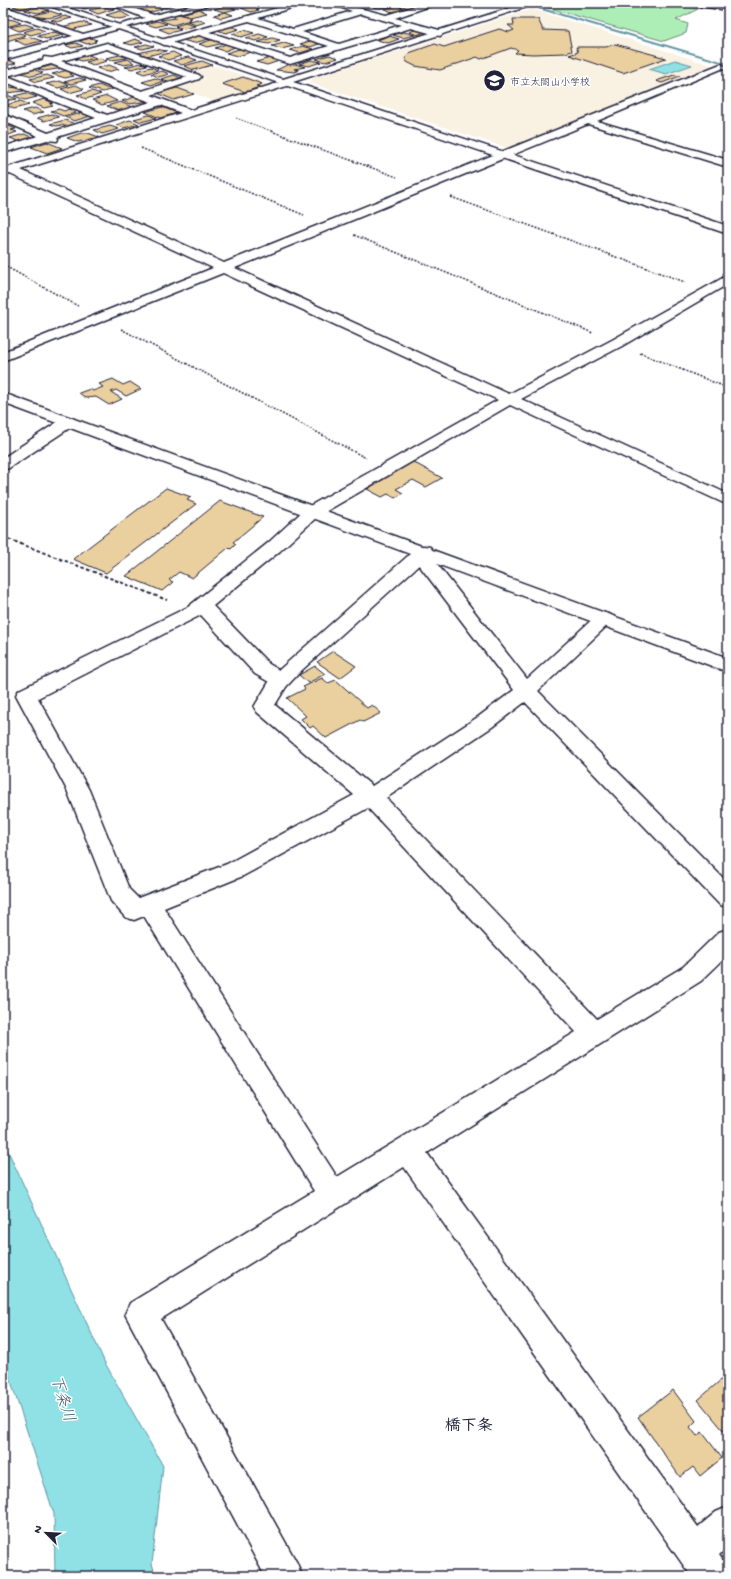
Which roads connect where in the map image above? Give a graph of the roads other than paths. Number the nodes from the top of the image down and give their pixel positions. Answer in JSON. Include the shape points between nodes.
{"nodes":[{"id":1,"x":45,"y":3,"type":"edge"},
{"id":2,"x":115,"y":3,"type":"edge"},
{"id":3,"x":212,"y":3,"type":"edge"},
{"id":4,"x":304,"y":3,"type":"edge"},
{"id":5,"x":332,"y":3,"type":"edge"},
{"id":6,"x":435,"y":3,"type":"edge"},
{"id":7,"x":535,"y":3,"type":"edge"},
{"id":8,"x":699,"y":3,"type":"edge"},
{"id":9,"x":728,"y":7,"type":"edge"},
{"id":10,"x":3,"y":9,"type":"edge"},
{"id":11,"x":363,"y":11,"type":"junction"},
{"id":12,"x":154,"y":18,"type":"junction"},
{"id":13,"x":248,"y":18,"type":"junction"},
{"id":14,"x":386,"y":18,"type":"junction"},
{"id":15,"x":411,"y":25,"type":"junction"},
{"id":16,"x":119,"y":27,"type":"junction"},
{"id":17,"x":199,"y":32,"type":"junction"},
{"id":18,"x":292,"y":32,"type":"junction"},
{"id":19,"x":440,"y":33,"type":"junction"},
{"id":20,"x":81,"y":36,"type":"junction"},
{"id":21,"x":164,"y":42,"type":"junction"},
{"id":22,"x":8,"y":45,"type":"dead end"},
{"id":23,"x":338,"y":46,"type":"junction"},
{"id":24,"x":25,"y":51,"type":"junction"},
{"id":25,"x":368,"y":56,"type":"junction"},
{"id":26,"x":3,"y":57,"type":"edge"},
{"id":27,"x":51,"y":61,"type":"junction"},
{"id":28,"x":722,"y":67,"type":"dead end"},
{"id":29,"x":3,"y":74,"type":"edge"},
{"id":30,"x":3,"y":78,"type":"edge"},
{"id":31,"x":285,"y":82,"type":"junction"},
{"id":32,"x":141,"y":95,"type":"junction"},
{"id":33,"x":161,"y":102,"type":"junction"},
{"id":34,"x":190,"y":113,"type":"junction"},
{"id":35,"x":3,"y":117,"type":"edge"},
{"id":36,"x":107,"y":119,"type":"junction"},
{"id":37,"x":588,"y":121,"type":"junction"},
{"id":38,"x":48,"y":137,"type":"junction"},
{"id":39,"x":75,"y":149,"type":"junction"},
{"id":40,"x":3,"y":150,"type":"edge"},
{"id":41,"x":504,"y":156,"type":"junction"},
{"id":42,"x":728,"y":164,"type":"edge"},
{"id":43,"x":7,"y":171,"type":"edge"},
{"id":44,"x":728,"y":230,"type":"edge"},
{"id":45,"x":225,"y":268,"type":"junction"},
{"id":46,"x":728,"y":279,"type":"edge"},
{"id":47,"x":3,"y":358,"type":"edge"},
{"id":48,"x":3,"y":398,"type":"edge"},
{"id":49,"x":510,"y":399,"type":"junction"},
{"id":50,"x":68,"y":422,"type":"junction"},
{"id":51,"x":3,"y":465,"type":"edge"},
{"id":52,"x":728,"y":500,"type":"edge"},
{"id":53,"x":312,"y":512,"type":"junction"},
{"id":54,"x":422,"y":553,"type":"junction"},
{"id":55,"x":198,"y":608,"type":"junction"},
{"id":56,"x":604,"y":619,"type":"junction"},
{"id":57,"x":728,"y":665,"type":"edge"},
{"id":58,"x":280,"y":680,"type":"junction"},
{"id":59,"x":526,"y":691,"type":"junction"},
{"id":60,"x":371,"y":797,"type":"junction"},
{"id":61,"x":728,"y":898,"type":"edge"},
{"id":62,"x":149,"y":904,"type":"junction"},
{"id":63,"x":728,"y":939,"type":"edge"},
{"id":64,"x":595,"y":1034,"type":"junction"},
{"id":65,"x":408,"y":1149,"type":"junction"},
{"id":66,"x":333,"y":1196,"type":"junction"},
{"id":67,"x":728,"y":1524,"type":"edge"},
{"id":68,"x":704,"y":1564,"type":"edge"},
{"id":69,"x":284,"y":1576,"type":"edge"}],
"edges":[{"from":1,"to":16,"type":"street"},
{"from":2,"to":12,"type":"street"},
{"from":3,"to":12,"type":"street"},
{"from":4,"to":13,"type":"street"},
{"from":5,"to":11,"type":"street"},
{"from":6,"to":14,"type":"street"},
{"from":7,"to":19,"type":"street"},
{"from":8,"to":9,"type":"street"},
{"from":10,"to":20,"type":"street"},
{"from":11,"to":14,"type":"street"},
{"from":11,"to":18,"type":"street"},
{"from":12,"to":16,"type":"street"},
{"from":13,"to":17,"type":"street"},
{"from":13,"to":18,"type":"street"},
{"from":14,"to":15,"type":"street"},
{"from":15,"to":19,"type":"street"},
{"from":15,"to":23,"type":"street"},
{"from":16,"to":20,"type":"street"},
{"from":16,"to":21,"type":"street"},
{"from":17,"to":21,"type":"street"},
{"from":17,"to":23,"type":"street","via":[[290,61]]},
{"from":18,"to":23,"type":"street"},
{"from":19,"to":25,"type":"street"},
{"from":20,"to":24,"type":"street"},
{"from":21,"to":31,"type":"street"},
{"from":22,"to":24,"type":"street"},
{"from":23,"to":25,"type":"street"},
{"from":24,"to":26,"type":"street"},
{"from":24,"to":27,"type":"street"},
{"from":25,"to":31,"type":"street"},
{"from":27,"to":29,"type":"street"},
{"from":27,"to":32,"type":"street"},
{"from":27,"to":32,"type":"street","via":[[107,46],[196,77]]},
{"from":28,"to":37,"type":"street"},
{"from":30,"to":36,"type":"street"},
{"from":31,"to":34,"type":"street"},
{"from":31,"to":41,"type":"street"},
{"from":32,"to":33,"type":"street"},
{"from":33,"to":34,"type":"street"},
{"from":33,"to":36,"type":"street"},
{"from":34,"to":39,"type":"street"},
{"from":35,"to":38,"type":"street"},
{"from":36,"to":38,"type":"street"},
{"from":37,"to":41,"type":"street"},
{"from":37,"to":42,"type":"street"},
{"from":38,"to":39,"type":"street"},
{"from":38,"to":40,"type":"street"},
{"from":39,"to":43,"type":"street"},
{"from":41,"to":44,"type":"street"},
{"from":41,"to":45,"type":"street"},
{"from":43,"to":45,"type":"street"},
{"from":45,"to":47,"type":"street"},
{"from":45,"to":49,"type":"street"},
{"from":46,"to":49,"type":"street","via":[[618,343]]},
{"from":48,"to":50,"type":"street"},
{"from":49,"to":52,"type":"street"},
{"from":49,"to":53,"type":"street"},
{"from":50,"to":51,"type":"street"},
{"from":50,"to":53,"type":"street"},
{"from":53,"to":54,"type":"street"},
{"from":53,"to":55,"type":"street","via":[[274,547]]},
{"from":54,"to":56,"type":"street"},
{"from":54,"to":58,"type":"street"},
{"from":54,"to":59,"type":"street"},
{"from":55,"to":58,"type":"street","via":[[262,669]]},
{"from":55,"to":62,"type":"street","via":[[26,695],[78,790],[119,894],[134,910]]},
{"from":56,"to":57,"type":"street"},
{"from":56,"to":59,"type":"street"},
{"from":58,"to":60,"type":"street","via":[[264,707]]},
{"from":59,"to":60,"type":"street","via":[[485,722]]},
{"from":59,"to":61,"type":"street"},
{"from":60,"to":62,"type":"street","via":[[235,870]]},
{"from":60,"to":64,"type":"street"},
{"from":62,"to":66,"type":"street"},
{"from":63,"to":64,"type":"street","via":[[692,974]]},
{"from":64,"to":65,"type":"street"},
{"from":65,"to":66,"type":"street"},
{"from":65,"to":68,"type":"street"},
{"from":66,"to":69,"type":"street","via":[[141,1314]]},
{"from":67,"to":68,"type":"street"}]}
